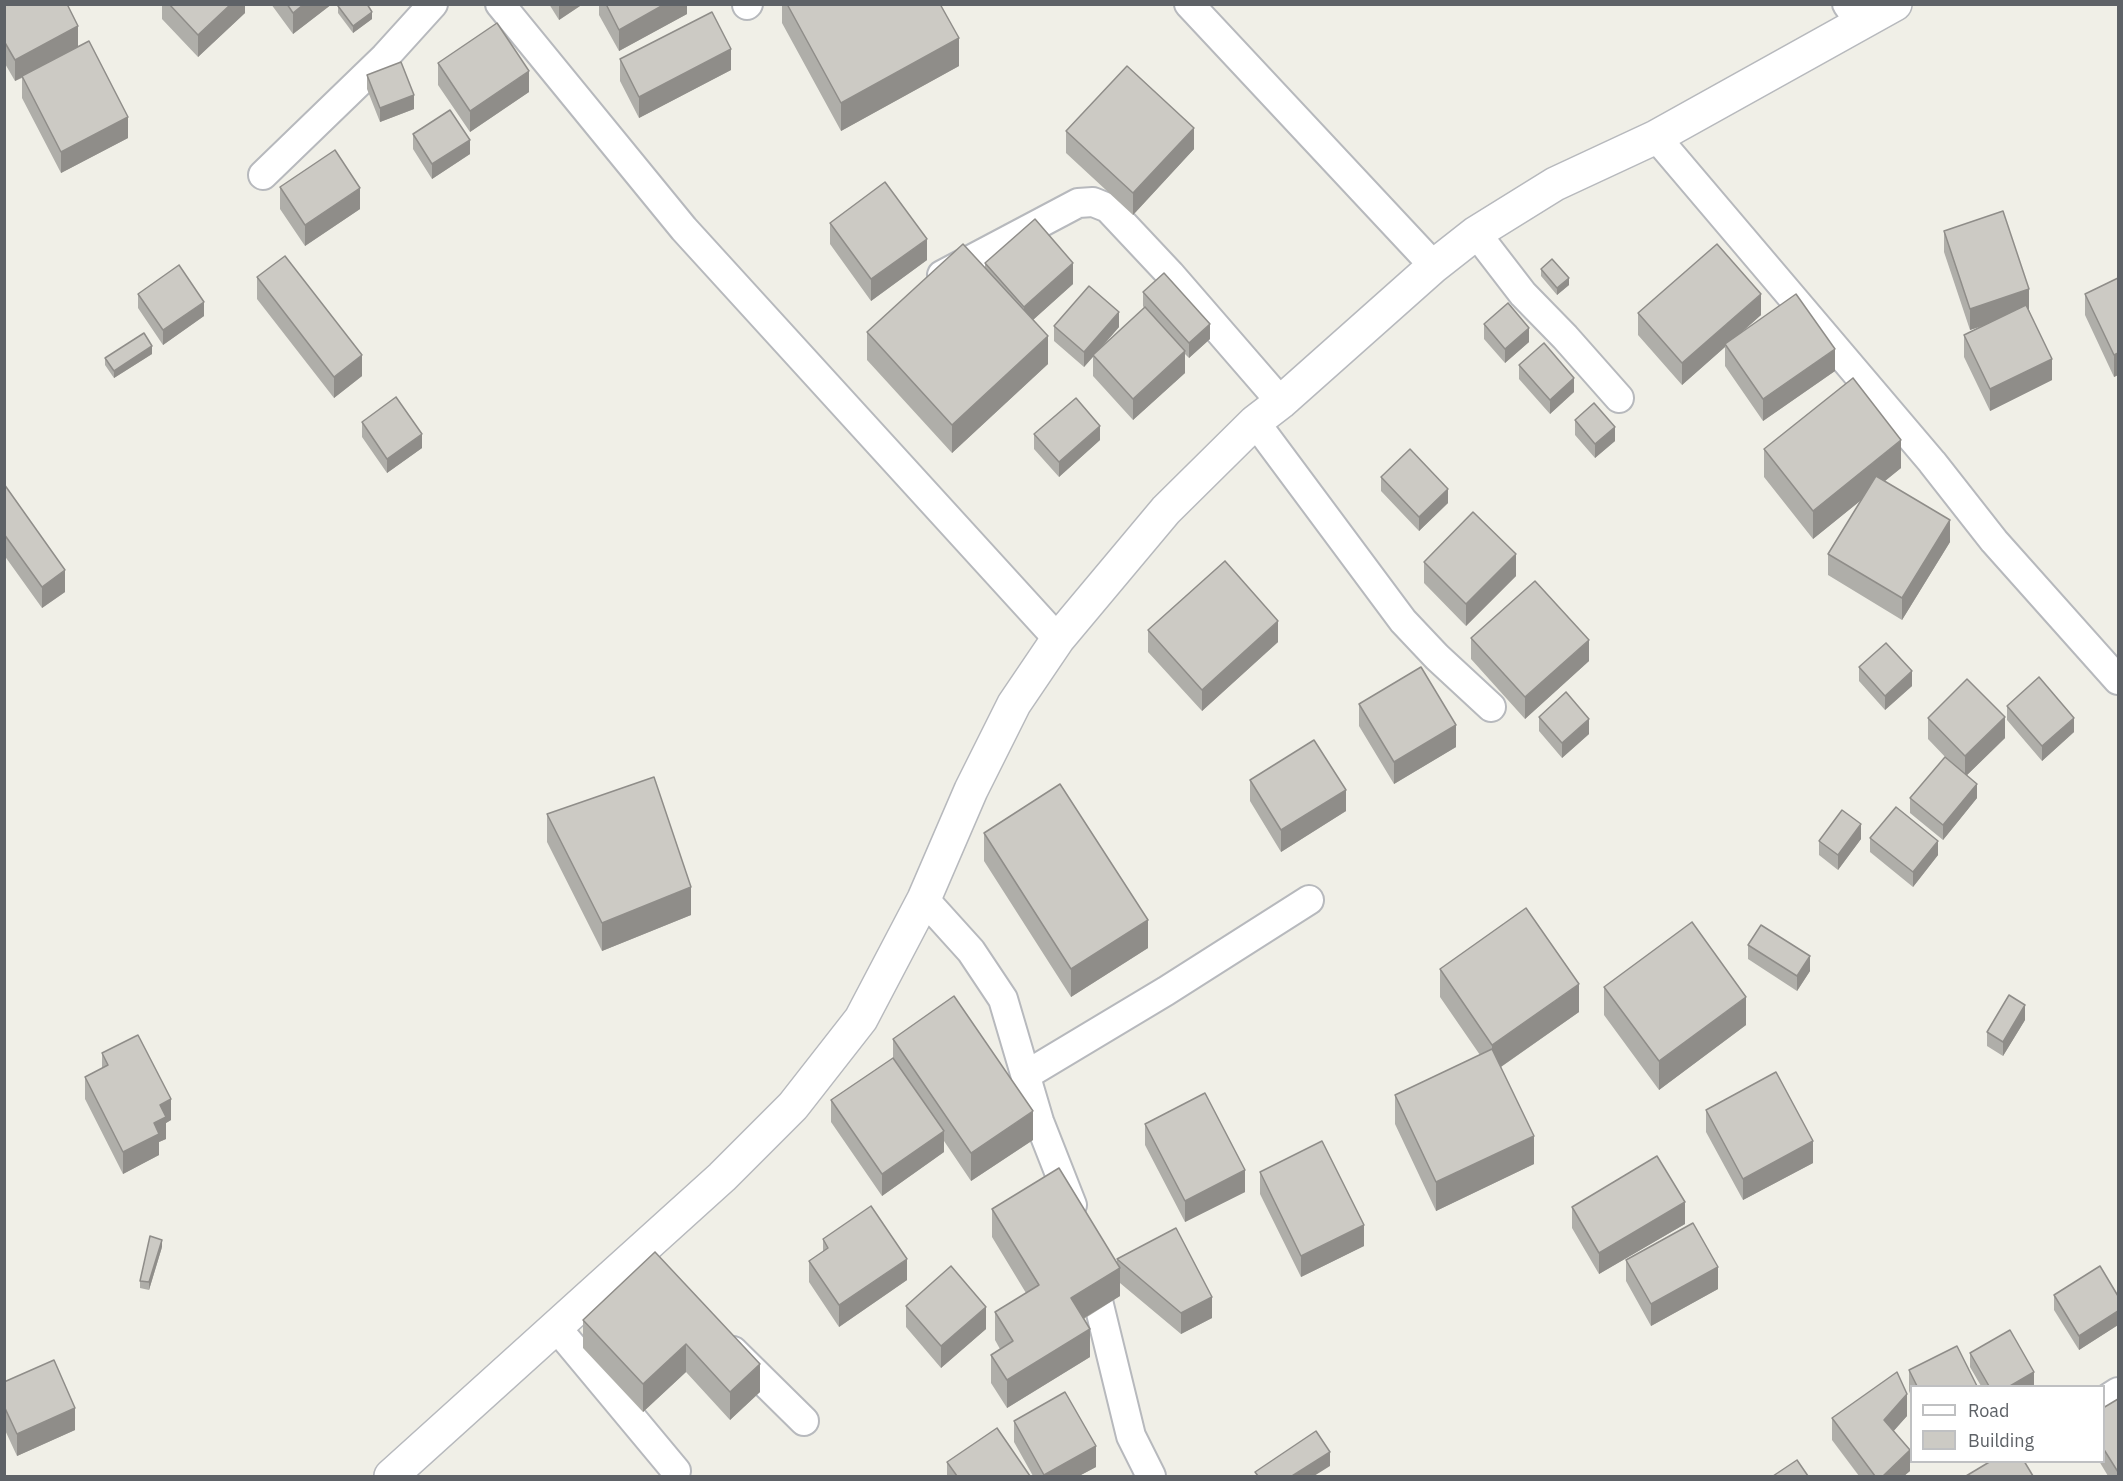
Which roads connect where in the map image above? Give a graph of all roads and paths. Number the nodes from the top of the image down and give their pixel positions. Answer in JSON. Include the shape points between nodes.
{"nodes":[{"id":1,"x":433,"y":4,"type":"edge"},
{"id":2,"x":500,"y":4,"type":"edge"},
{"id":3,"x":1189,"y":4,"type":"edge"},
{"id":4,"x":1895,"y":4,"type":"edge"},
{"id":5,"x":1854,"y":14,"type":"edge"},
{"id":6,"x":1656,"y":137,"type":"junction"},
{"id":7,"x":263,"y":175,"type":"dead end"},
{"id":8,"x":1476,"y":233,"type":"junction"},
{"id":9,"x":1434,"y":266,"type":"junction"},
{"id":10,"x":930,"y":282,"type":"edge"},
{"id":11,"x":1619,"y":398,"type":"dead end"},
{"id":12,"x":1281,"y":402,"type":"junction"},
{"id":13,"x":1255,"y":422,"type":"junction"},
{"id":14,"x":1058,"y":639,"type":"junction"},
{"id":15,"x":2118,"y":680,"type":"edge"},
{"id":16,"x":1491,"y":707,"type":"dead end"},
{"id":17,"x":924,"y":899,"type":"junction"},
{"id":18,"x":1309,"y":900,"type":"dead end"},
{"id":19,"x":1026,"y":1075,"type":"junction"},
{"id":20,"x":556,"y":1328,"type":"junction"},
{"id":21,"x":711,"y":1329,"type":"edge"},
{"id":22,"x":2118,"y":1392,"type":"edge"},
{"id":23,"x":2105,"y":1400,"type":"edge"},
{"id":24,"x":804,"y":1420,"type":"dead end"},
{"id":25,"x":676,"y":1471,"type":"dead end"},
{"id":26,"x":391,"y":1476,"type":"edge"},
{"id":27,"x":1151,"y":1476,"type":"edge"}],
"edges":[{"from":1,"to":7,"type":"street","via":[[385,57]]},
{"from":2,"to":14,"type":"street","via":[[684,229]]},
{"from":3,"to":9,"type":"street"},
{"from":4,"to":5,"type":"street"},
{"from":5,"to":6,"type":"street"},
{"from":6,"to":8,"type":"street","via":[[1555,184]]},
{"from":6,"to":15,"type":"street","via":[[1932,462],[1994,541]]},
{"from":8,"to":9,"type":"street"},
{"from":8,"to":11,"type":"street","via":[[1523,294]]},
{"from":9,"to":12,"type":"street"},
{"from":10,"to":12,"type":"street","via":[[1078,203],[1093,202],[1108,208]]},
{"from":12,"to":13,"type":"street"},
{"from":13,"to":14,"type":"street","via":[[1166,510]]},
{"from":13,"to":16,"type":"street","via":[[1403,621]]},
{"from":14,"to":17,"type":"street","via":[[1014,704],[971,790]]},
{"from":17,"to":19,"type":"street","via":[[971,951],[1003,999]]},
{"from":17,"to":20,"type":"street","via":[[861,1018],[793,1106],[643,1263]]},
{"from":18,"to":19,"type":"street"},
{"from":19,"to":27,"type":"street","via":[[1084,1240],[1131,1436]]},
{"from":20,"to":25,"type":"street"},
{"from":20,"to":26,"type":"street"},
{"from":21,"to":24,"type":"street"},
{"from":22,"to":23,"type":"street"}]}
